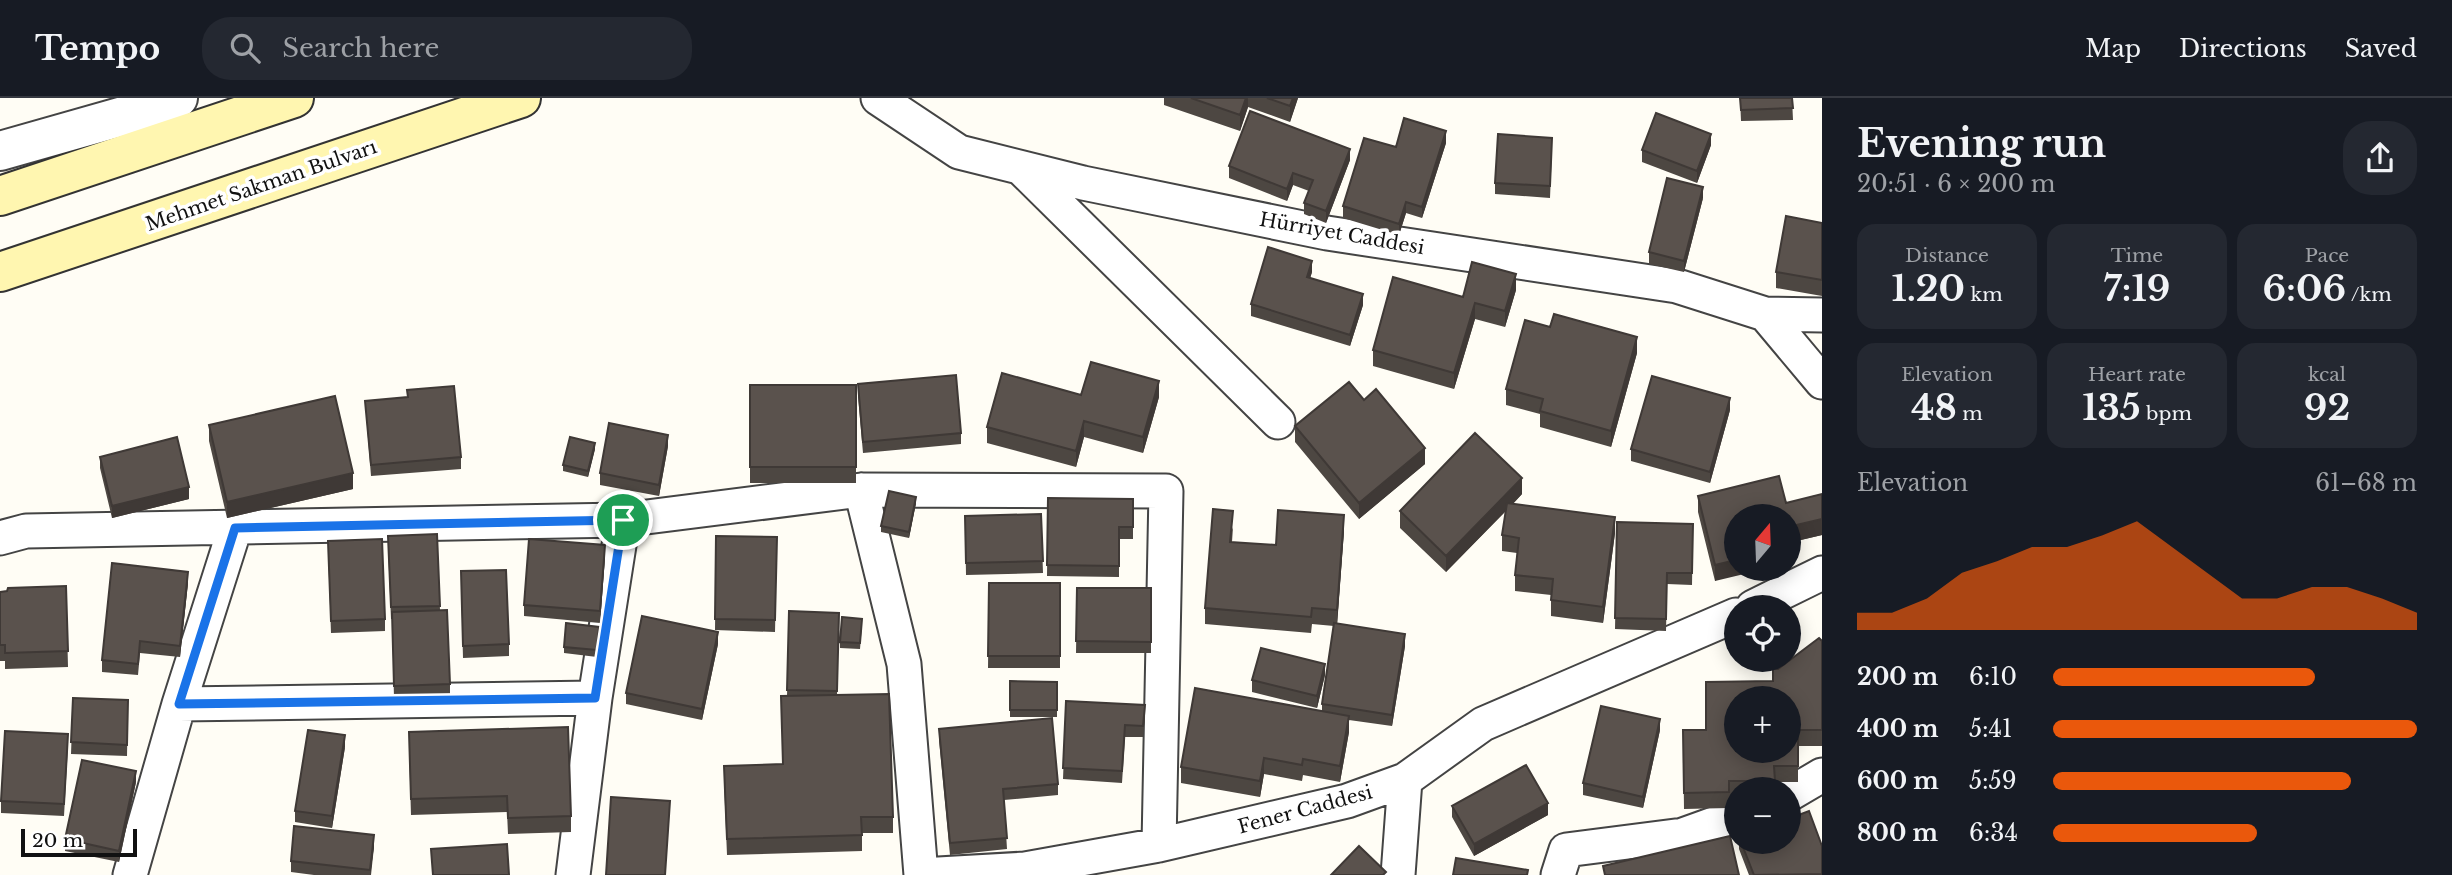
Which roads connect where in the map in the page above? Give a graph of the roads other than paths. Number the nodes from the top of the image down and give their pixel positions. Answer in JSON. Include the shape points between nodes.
{"nodes":[{"id":1,"x":178,"y":98,"type":"edge"},
{"id":2,"x":294,"y":98,"type":"edge"},
{"id":3,"x":521,"y":98,"type":"edge"},
{"id":4,"x":878,"y":98,"type":"edge"},
{"id":5,"x":0,"y":151,"type":"edge"},
{"id":6,"x":1020,"y":167,"type":"junction"},
{"id":7,"x":0,"y":196,"type":"edge"},
{"id":8,"x":0,"y":272,"type":"edge"},
{"id":9,"x":1765,"y":314,"type":"junction"},
{"id":10,"x":1822,"y":315,"type":"edge"},
{"id":11,"x":1822,"y":354,"type":"edge"},
{"id":12,"x":1822,"y":382,"type":"edge"},
{"id":13,"x":1278,"y":422,"type":"dead end"},
{"id":14,"x":862,"y":490,"type":"junction"},
{"id":15,"x":623,"y":520,"type":"junction"},
{"id":16,"x":235,"y":528,"type":"junction"},
{"id":17,"x":0,"y":538,"type":"edge"},
{"id":18,"x":1822,"y":573,"type":"edge"},
{"id":19,"x":1777,"y":595,"type":"edge"},
{"id":20,"x":1724,"y":620,"type":"edge"},
{"id":21,"x":595,"y":698,"type":"junction"},
{"id":22,"x":179,"y":704,"type":"junction"},
{"id":23,"x":1822,"y":775,"type":"edge"},
{"id":24,"x":1405,"y":780,"type":"junction"},
{"id":25,"x":1801,"y":788,"type":"edge"},
{"id":26,"x":1724,"y":820,"type":"edge"},
{"id":27,"x":1159,"y":845,"type":"junction"},
{"id":28,"x":130,"y":875,"type":"edge"},
{"id":29,"x":573,"y":875,"type":"edge"},
{"id":30,"x":921,"y":875,"type":"edge"},
{"id":31,"x":1398,"y":875,"type":"edge"},
{"id":32,"x":1558,"y":875,"type":"edge"}],
"edges":[{"from":1,"to":5,"type":"street"},
{"from":2,"to":7,"type":"main road"},
{"from":3,"to":8,"type":"main road","name":"Mehmet Sakman Bulvarı"},
{"from":4,"to":6,"type":"street","name":"Hürriyet Caddesi","via":[[959,152]]},
{"from":6,"to":9,"type":"street","name":"Hürriyet Caddesi","via":[[1327,233],[1677,286]]},
{"from":6,"to":13,"type":"street"},
{"from":9,"to":10,"type":"street","name":"Hürriyet Caddesi"},
{"from":9,"to":11,"type":"street"},
{"from":9,"to":12,"type":"street"},
{"from":14,"to":15,"type":"street"},
{"from":14,"to":27,"type":"street","via":[[1166,491]]},
{"from":14,"to":30,"type":"street","via":[[904,664]]},
{"from":15,"to":16,"type":"street"},
{"from":15,"to":21,"type":"street"},
{"from":16,"to":17,"type":"street","via":[[26,531]]},
{"from":16,"to":22,"type":"street"},
{"from":18,"to":19,"type":"street"},
{"from":20,"to":24,"type":"street","name":"Fener Caddesi","via":[[1483,724]]},
{"from":21,"to":22,"type":"street"},
{"from":21,"to":29,"type":"street"},
{"from":22,"to":28,"type":"street"},
{"from":23,"to":25,"type":"street"},
{"from":24,"to":27,"type":"street","name":"Fener Caddesi","via":[[1348,801]]},
{"from":24,"to":31,"type":"street"},
{"from":26,"to":32,"type":"street","via":[[1683,835],[1566,850]]},
{"from":27,"to":30,"type":"street","name":"Fener Caddesi","via":[[1025,869]]}]}
